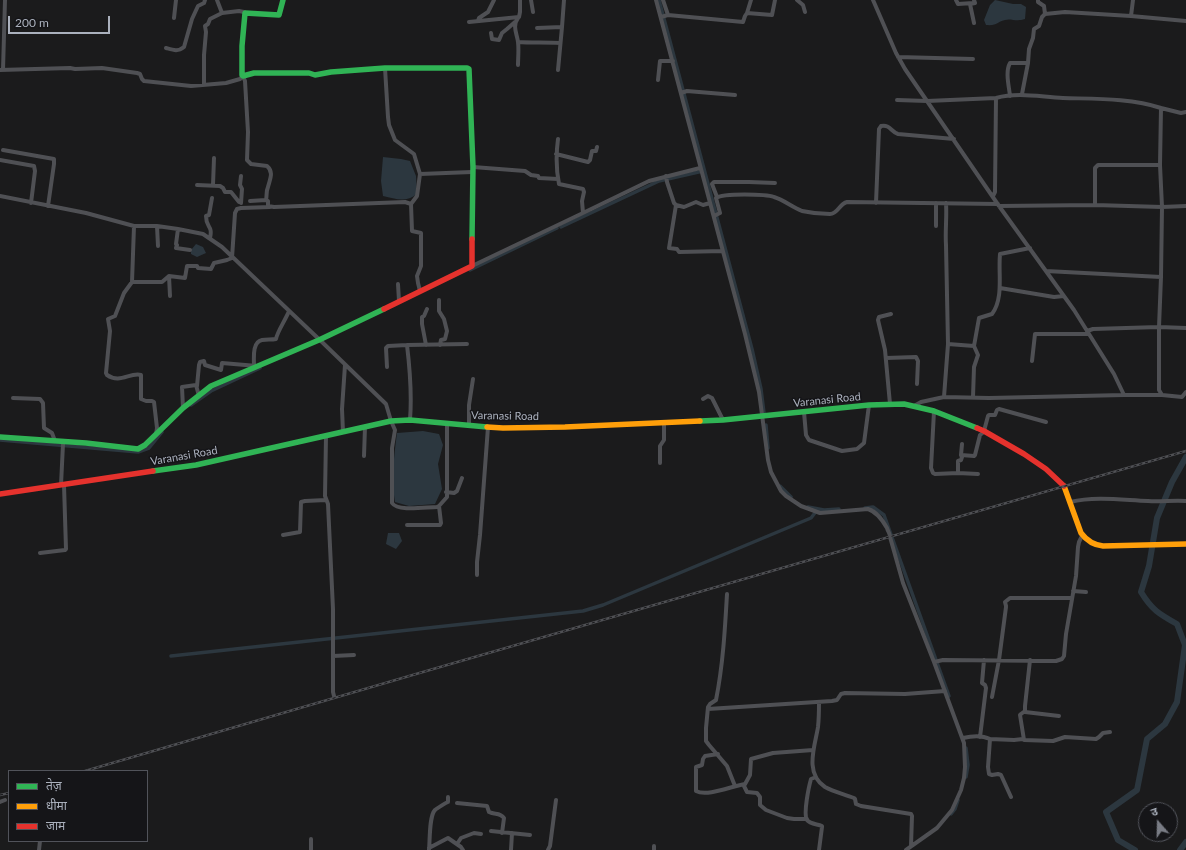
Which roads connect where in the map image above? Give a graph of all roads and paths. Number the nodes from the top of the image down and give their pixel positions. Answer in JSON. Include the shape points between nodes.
{"nodes":[{"id":1,"x":5,"y":0,"type":"edge"},
{"id":2,"x":176,"y":0,"type":"edge"},
{"id":3,"x":205,"y":0,"type":"edge"},
{"id":4,"x":218,"y":0,"type":"edge"},
{"id":5,"x":283,"y":0,"type":"edge"},
{"id":6,"x":494,"y":0,"type":"edge"},
{"id":7,"x":520,"y":0,"type":"edge"},
{"id":8,"x":531,"y":0,"type":"edge"},
{"id":9,"x":564,"y":0,"type":"edge"},
{"id":10,"x":656,"y":0,"type":"edge"},
{"id":11,"x":663,"y":0,"type":"edge"},
{"id":12,"x":751,"y":0,"type":"edge"},
{"id":13,"x":775,"y":0,"type":"edge"},
{"id":14,"x":797,"y":0,"type":"edge"},
{"id":15,"x":873,"y":0,"type":"edge"},
{"id":16,"x":956,"y":0,"type":"edge"},
{"id":17,"x":1038,"y":0,"type":"edge"},
{"id":18,"x":1132,"y":0,"type":"edge"},
{"id":19,"x":974,"y":2,"type":"edge"},
{"id":20,"x":222,"y":12,"type":"junction"},
{"id":21,"x":533,"y":12,"type":"dead end"},
{"id":22,"x":805,"y":12,"type":"dead end"},
{"id":23,"x":245,"y":13,"type":"junction"},
{"id":24,"x":747,"y":13,"type":"junction"},
{"id":25,"x":1045,"y":14,"type":"junction"},
{"id":26,"x":668,"y":15,"type":"junction"},
{"id":27,"x":1131,"y":16,"type":"junction"},
{"id":28,"x":662,"y":17,"type":"junction"},
{"id":29,"x":174,"y":18,"type":"dead end"},
{"id":30,"x":516,"y":20,"type":"junction"},
{"id":31,"x":478,"y":21,"type":"junction"},
{"id":32,"x":1186,"y":21,"type":"edge"},
{"id":33,"x":469,"y":22,"type":"dead end"},
{"id":34,"x":974,"y":23,"type":"dead end"},
{"id":35,"x":562,"y":27,"type":"junction"},
{"id":36,"x":537,"y":28,"type":"dead end"},
{"id":37,"x":491,"y":33,"type":"dead end"},
{"id":38,"x":518,"y":42,"type":"junction"},
{"id":39,"x":560,"y":43,"type":"junction"},
{"id":40,"x":166,"y":48,"type":"dead end"},
{"id":41,"x":898,"y":57,"type":"junction"},
{"id":42,"x":973,"y":59,"type":"dead end"},
{"id":43,"x":673,"y":61,"type":"junction"},
{"id":44,"x":1028,"y":63,"type":"junction"},
{"id":45,"x":518,"y":65,"type":"dead end"},
{"id":46,"x":385,"y":68,"type":"junction"},
{"id":47,"x":1,"y":70,"type":"edge"},
{"id":48,"x":558,"y":70,"type":"dead end"},
{"id":49,"x":243,"y":76,"type":"junction"},
{"id":50,"x":658,"y":80,"type":"dead end"},
{"id":51,"x":204,"y":84,"type":"junction"},
{"id":52,"x":683,"y":92,"type":"junction"},
{"id":53,"x":1022,"y":94,"type":"junction"},
{"id":54,"x":735,"y":95,"type":"dead end"},
{"id":55,"x":1010,"y":96,"type":"junction"},
{"id":56,"x":996,"y":98,"type":"junction"},
{"id":57,"x":897,"y":100,"type":"dead end"},
{"id":58,"x":927,"y":101,"type":"junction"},
{"id":59,"x":1161,"y":108,"type":"junction"},
{"id":60,"x":1186,"y":112,"type":"edge"},
{"id":61,"x":558,"y":139,"type":"dead end"},
{"id":62,"x":954,"y":139,"type":"junction"},
{"id":63,"x":598,"y":147,"type":"dead end"},
{"id":64,"x":2,"y":150,"type":"dead end"},
{"id":65,"x":556,"y":154,"type":"junction"},
{"id":66,"x":214,"y":158,"type":"dead end"},
{"id":67,"x":0,"y":160,"type":"edge"},
{"id":68,"x":1160,"y":165,"type":"junction"},
{"id":69,"x":472,"y":170,"type":"junction"},
{"id":70,"x":701,"y":170,"type":"junction"},
{"id":71,"x":420,"y":174,"type":"junction"},
{"id":72,"x":241,"y":176,"type":"dead end"},
{"id":73,"x":558,"y":179,"type":"junction"},
{"id":74,"x":666,"y":179,"type":"junction"},
{"id":75,"x":775,"y":183,"type":"dead end"},
{"id":76,"x":197,"y":185,"type":"dead end"},
{"id":77,"x":213,"y":186,"type":"junction"},
{"id":78,"x":0,"y":196,"type":"edge"},
{"id":79,"x":993,"y":196,"type":"junction"},
{"id":80,"x":717,"y":197,"type":"junction"},
{"id":81,"x":212,"y":198,"type":"dead end"},
{"id":82,"x":266,"y":200,"type":"junction"},
{"id":83,"x":250,"y":201,"type":"dead end"},
{"id":84,"x":30,"y":202,"type":"junction"},
{"id":85,"x":241,"y":202,"type":"junction"},
{"id":86,"x":876,"y":203,"type":"junction"},
{"id":87,"x":936,"y":203,"type":"junction"},
{"id":88,"x":946,"y":203,"type":"junction"},
{"id":89,"x":411,"y":204,"type":"junction"},
{"id":90,"x":710,"y":204,"type":"junction"},
{"id":91,"x":676,"y":205,"type":"junction"},
{"id":92,"x":999,"y":205,"type":"junction"},
{"id":93,"x":1095,"y":205,"type":"junction"},
{"id":94,"x":48,"y":206,"type":"junction"},
{"id":95,"x":1186,"y":206,"type":"edge"},
{"id":96,"x":272,"y":207,"type":"junction"},
{"id":97,"x":1162,"y":207,"type":"junction"},
{"id":98,"x":241,"y":208,"type":"junction"},
{"id":99,"x":583,"y":213,"type":"junction"},
{"id":100,"x":716,"y":215,"type":"junction"},
{"id":101,"x":134,"y":226,"type":"junction"},
{"id":102,"x":158,"y":226,"type":"junction"},
{"id":103,"x":936,"y":226,"type":"dead end"},
{"id":104,"x":178,"y":229,"type":"junction"},
{"id":105,"x":210,"y":238,"type":"junction"},
{"id":106,"x":158,"y":246,"type":"dead end"},
{"id":107,"x":1030,"y":248,"type":"junction"},
{"id":108,"x":190,"y":250,"type":"dead end"},
{"id":109,"x":723,"y":251,"type":"junction"},
{"id":110,"x":232,"y":258,"type":"junction"},
{"id":111,"x":472,"y":266,"type":"junction"},
{"id":112,"x":1046,"y":271,"type":"junction"},
{"id":113,"x":169,"y":276,"type":"junction"},
{"id":114,"x":1161,"y":277,"type":"junction"},
{"id":115,"x":132,"y":282,"type":"junction"},
{"id":116,"x":398,"y":284,"type":"dead end"},
{"id":117,"x":1000,"y":288,"type":"junction"},
{"id":118,"x":420,"y":291,"type":"junction"},
{"id":119,"x":170,"y":296,"type":"dead end"},
{"id":120,"x":1064,"y":296,"type":"junction"},
{"id":121,"x":439,"y":300,"type":"dead end"},
{"id":122,"x":399,"y":301,"type":"junction"},
{"id":123,"x":426,"y":309,"type":"dead end"},
{"id":124,"x":290,"y":311,"type":"junction"},
{"id":125,"x":891,"y":314,"type":"dead end"},
{"id":126,"x":1159,"y":327,"type":"junction"},
{"id":127,"x":1186,"y":328,"type":"edge"},
{"id":128,"x":1088,"y":333,"type":"junction"},
{"id":129,"x":321,"y":341,"type":"junction"},
{"id":130,"x":467,"y":344,"type":"dead end"},
{"id":131,"x":948,"y":344,"type":"junction"},
{"id":132,"x":407,"y":345,"type":"junction"},
{"id":133,"x":426,"y":345,"type":"junction"},
{"id":134,"x":440,"y":345,"type":"junction"},
{"id":135,"x":974,"y":346,"type":"junction"},
{"id":136,"x":886,"y":358,"type":"junction"},
{"id":137,"x":1032,"y":360,"type":"dead end"},
{"id":138,"x":345,"y":365,"type":"junction"},
{"id":139,"x":256,"y":366,"type":"junction"},
{"id":140,"x":388,"y":367,"type":"dead end"},
{"id":141,"x":473,"y":379,"type":"dead end"},
{"id":142,"x":917,"y":384,"type":"dead end"},
{"id":143,"x":197,"y":386,"type":"junction"},
{"id":144,"x":1186,"y":392,"type":"edge"},
{"id":145,"x":1162,"y":395,"type":"junction"},
{"id":146,"x":199,"y":396,"type":"junction"},
{"id":147,"x":1124,"y":396,"type":"junction"},
{"id":148,"x":944,"y":397,"type":"junction"},
{"id":149,"x":973,"y":397,"type":"junction"},
{"id":150,"x":13,"y":398,"type":"dead end"},
{"id":151,"x":703,"y":399,"type":"dead end"},
{"id":152,"x":890,"y":404,"type":"junction"},
{"id":153,"x":869,"y":405,"type":"junction"},
{"id":154,"x":914,"y":406,"type":"junction"},
{"id":155,"x":183,"y":408,"type":"junction"},
{"id":156,"x":934,"y":411,"type":"junction"},
{"id":157,"x":804,"y":412,"type":"junction"},
{"id":158,"x":765,"y":416,"type":"junction"},
{"id":159,"x":410,"y":420,"type":"junction"},
{"id":160,"x":723,"y":420,"type":"junction"},
{"id":161,"x":391,"y":421,"type":"junction"},
{"id":162,"x":664,"y":422,"type":"junction"},
{"id":163,"x":1046,"y":422,"type":"dead end"},
{"id":164,"x":447,"y":424,"type":"junction"},
{"id":165,"x":469,"y":426,"type":"junction"},
{"id":166,"x":365,"y":427,"type":"junction"},
{"id":167,"x":488,"y":427,"type":"junction"},
{"id":168,"x":985,"y":431,"type":"junction"},
{"id":169,"x":343,"y":432,"type":"junction"},
{"id":170,"x":156,"y":434,"type":"junction"},
{"id":171,"x":326,"y":436,"type":"junction"},
{"id":172,"x":0,"y":437,"type":"edge"},
{"id":173,"x":55,"y":441,"type":"junction"},
{"id":174,"x":63,"y":444,"type":"junction"},
{"id":175,"x":962,"y":444,"type":"dead end"},
{"id":176,"x":961,"y":455,"type":"junction"},
{"id":177,"x":364,"y":456,"type":"dead end"},
{"id":178,"x":660,"y":463,"type":"dead end"},
{"id":179,"x":958,"y":473,"type":"junction"},
{"id":180,"x":978,"y":474,"type":"dead end"},
{"id":181,"x":462,"y":478,"type":"dead end"},
{"id":182,"x":62,"y":485,"type":"junction"},
{"id":183,"x":446,"y":492,"type":"junction"},
{"id":184,"x":0,"y":494,"type":"edge"},
{"id":185,"x":326,"y":500,"type":"junction"},
{"id":186,"x":1186,"y":501,"type":"edge"},
{"id":187,"x":1070,"y":502,"type":"junction"},
{"id":188,"x":439,"y":506,"type":"junction"},
{"id":189,"x":408,"y":525,"type":"dead end"},
{"id":190,"x":283,"y":535,"type":"dead end"},
{"id":191,"x":1082,"y":536,"type":"junction"},
{"id":192,"x":1186,"y":544,"type":"edge"},
{"id":193,"x":40,"y":553,"type":"dead end"},
{"id":194,"x":477,"y":575,"type":"dead end"},
{"id":195,"x":1074,"y":591,"type":"junction"},
{"id":196,"x":1086,"y":592,"type":"dead end"},
{"id":197,"x":727,"y":594,"type":"dead end"},
{"id":198,"x":1072,"y":598,"type":"junction"},
{"id":199,"x":354,"y":655,"type":"dead end"},
{"id":200,"x":333,"y":656,"type":"junction"},
{"id":201,"x":984,"y":660,"type":"junction"},
{"id":202,"x":999,"y":660,"type":"junction"},
{"id":203,"x":1030,"y":660,"type":"junction"},
{"id":204,"x":937,"y":662,"type":"junction"},
{"id":205,"x":945,"y":691,"type":"junction"},
{"id":206,"x":334,"y":696,"type":"dead end"},
{"id":207,"x":992,"y":697,"type":"dead end"},
{"id":208,"x":819,"y":702,"type":"junction"},
{"id":209,"x":708,"y":709,"type":"junction"},
{"id":210,"x":1025,"y":711,"type":"junction"},
{"id":211,"x":1059,"y":716,"type":"dead end"},
{"id":212,"x":1110,"y":732,"type":"dead end"},
{"id":213,"x":980,"y":737,"type":"junction"},
{"id":214,"x":964,"y":738,"type":"junction"},
{"id":215,"x":990,"y":739,"type":"junction"},
{"id":216,"x":1023,"y":739,"type":"junction"},
{"id":217,"x":813,"y":750,"type":"junction"},
{"id":218,"x":718,"y":754,"type":"junction"},
{"id":219,"x":816,"y":777,"type":"junction"},
{"id":220,"x":745,"y":784,"type":"junction"},
{"id":221,"x":735,"y":786,"type":"junction"},
{"id":222,"x":448,"y":796,"type":"dead end"},
{"id":223,"x":1011,"y":797,"type":"dead end"},
{"id":224,"x":556,"y":800,"type":"dead end"},
{"id":225,"x":457,"y":802,"type":"dead end"},
{"id":226,"x":807,"y":819,"type":"junction"},
{"id":227,"x":491,"y":831,"type":"dead end"},
{"id":228,"x":502,"y":833,"type":"junction"},
{"id":229,"x":512,"y":833,"type":"junction"},
{"id":230,"x":481,"y":834,"type":"dead end"},
{"id":231,"x":530,"y":835,"type":"dead end"},
{"id":232,"x":311,"y":839,"type":"dead end"},
{"id":233,"x":457,"y":844,"type":"junction"},
{"id":234,"x":911,"y":846,"type":"junction"},
{"id":235,"x":429,"y":849,"type":"edge"},
{"id":236,"x":311,"y":850,"type":"edge"},
{"id":237,"x":463,"y":850,"type":"edge"},
{"id":238,"x":511,"y":850,"type":"edge"},
{"id":239,"x":548,"y":850,"type":"edge"},
{"id":240,"x":819,"y":850,"type":"edge"},
{"id":241,"x":906,"y":850,"type":"edge"}],
"edges":[{"from":1,"to":47,"type":"street"},
{"from":2,"to":29,"type":"street"},
{"from":3,"to":40,"type":"street","via":[[198,6],[192,19],[184,47],[177,50]]},
{"from":4,"to":20,"type":"street"},
{"from":5,"to":23,"type":"main road","via":[[279,15]]},
{"from":6,"to":31,"type":"street","via":[[488,12]]},
{"from":7,"to":30,"type":"street","via":[[520,16]]},
{"from":8,"to":21,"type":"street"},
{"from":9,"to":35,"type":"street"},
{"from":10,"to":28,"type":"street"},
{"from":11,"to":26,"type":"street"},
{"from":12,"to":24,"type":"street"},
{"from":13,"to":24,"type":"street","via":[[772,15]]},
{"from":14,"to":22,"type":"street","via":[[803,5]]},
{"from":15,"to":41,"type":"street"},
{"from":16,"to":19,"type":"street","via":[[958,4],[965,5]]},
{"from":17,"to":25,"type":"street","via":[[1044,6]]},
{"from":18,"to":27,"type":"street"},
{"from":19,"to":34,"type":"street","via":[[970,4]]},
{"from":20,"to":23,"type":"street"},
{"from":20,"to":51,"type":"street","via":[[205,26]]},
{"from":23,"to":49,"type":"main road","via":[[241,58]]},
{"from":24,"to":26,"type":"street","via":[[744,22]]},
{"from":25,"to":27,"type":"street","via":[[1065,12]]},
{"from":25,"to":44,"type":"street","via":[[1039,26],[1034,29]]},
{"from":26,"to":28,"type":"street"},
{"from":27,"to":32,"type":"street"},
{"from":28,"to":43,"type":"street"},
{"from":30,"to":31,"type":"street"},
{"from":30,"to":37,"type":"street","via":[[502,32],[499,40],[492,39]]},
{"from":30,"to":38,"type":"street"},
{"from":31,"to":33,"type":"street"},
{"from":35,"to":36,"type":"street"},
{"from":35,"to":39,"type":"street"},
{"from":38,"to":39,"type":"street"},
{"from":38,"to":45,"type":"street"},
{"from":39,"to":48,"type":"street"},
{"from":41,"to":42,"type":"street"},
{"from":41,"to":58,"type":"street"},
{"from":43,"to":50,"type":"street","via":[[660,61]]},
{"from":43,"to":52,"type":"street"},
{"from":44,"to":53,"type":"street"},
{"from":44,"to":55,"type":"street","via":[[1010,63],[1008,66]]},
{"from":46,"to":49,"type":"main road","via":[[315,74],[254,73]]},
{"from":46,"to":69,"type":"main road","via":[[469,69]]},
{"from":46,"to":71,"type":"street","via":[[389,125],[395,140],[414,154]]},
{"from":47,"to":51,"type":"street","via":[[102,68],[137,73],[146,81],[188,86]]},
{"from":49,"to":51,"type":"street","via":[[230,82]]},
{"from":49,"to":82,"type":"street","via":[[248,132],[247,160],[251,164],[270,168],[272,178],[267,188]]},
{"from":52,"to":54,"type":"street"},
{"from":52,"to":70,"type":"street"},
{"from":53,"to":55,"type":"street"},
{"from":53,"to":59,"type":"street","via":[[1110,99]]},
{"from":55,"to":56,"type":"street"},
{"from":56,"to":58,"type":"street"},
{"from":56,"to":79,"type":"street"},
{"from":57,"to":58,"type":"street"},
{"from":58,"to":62,"type":"street"},
{"from":59,"to":60,"type":"street"},
{"from":59,"to":68,"type":"street"},
{"from":61,"to":65,"type":"street"},
{"from":62,"to":79,"type":"street"},
{"from":62,"to":86,"type":"street","via":[[898,134],[888,126],[882,126]]},
{"from":63,"to":65,"type":"street","via":[[596,151],[592,151],[588,162]]},
{"from":64,"to":94,"type":"street","via":[[54,159]]},
{"from":65,"to":73,"type":"street"},
{"from":66,"to":77,"type":"street"},
{"from":67,"to":84,"type":"street","via":[[34,166]]},
{"from":68,"to":93,"type":"street","via":[[1098,166],[1095,168]]},
{"from":68,"to":97,"type":"street"},
{"from":69,"to":71,"type":"street"},
{"from":69,"to":73,"type":"street","via":[[525,170],[539,178]]},
{"from":69,"to":111,"type":"main road"},
{"from":70,"to":74,"type":"street"},
{"from":70,"to":90,"type":"street"},
{"from":71,"to":89,"type":"street","via":[[417,196]]},
{"from":72,"to":85,"type":"street"},
{"from":73,"to":99,"type":"street","via":[[561,185],[583,189]]},
{"from":74,"to":91,"type":"street"},
{"from":74,"to":99,"type":"street","via":[[649,181]]},
{"from":75,"to":80,"type":"street","via":[[714,182],[712,186]]},
{"from":76,"to":77,"type":"street"},
{"from":77,"to":85,"type":"street","via":[[220,186]]},
{"from":78,"to":84,"type":"street"},
{"from":79,"to":92,"type":"street"},
{"from":80,"to":86,"type":"street","via":[[729,194],[769,196],[802,211],[832,214],[844,203]]},
{"from":80,"to":100,"type":"street","via":[[720,212]]},
{"from":81,"to":105,"type":"street","via":[[209,215],[206,216],[206,222],[212,232]]},
{"from":82,"to":83,"type":"street"},
{"from":82,"to":96,"type":"street","via":[[268,206]]},
{"from":84,"to":94,"type":"street"},
{"from":85,"to":98,"type":"street"},
{"from":86,"to":87,"type":"street"},
{"from":87,"to":88,"type":"street"},
{"from":87,"to":103,"type":"street"},
{"from":88,"to":92,"type":"street"},
{"from":88,"to":131,"type":"street"},
{"from":89,"to":96,"type":"street","via":[[405,202]]},
{"from":89,"to":118,"type":"street","via":[[412,230],[421,233],[421,266],[417,276]]},
{"from":90,"to":91,"type":"street","via":[[696,202],[684,207]]},
{"from":90,"to":100,"type":"street"},
{"from":91,"to":109,"type":"street","via":[[669,248],[677,249],[679,252]]},
{"from":92,"to":93,"type":"street"},
{"from":92,"to":107,"type":"street"},
{"from":93,"to":97,"type":"street"},
{"from":94,"to":101,"type":"street"},
{"from":95,"to":97,"type":"street"},
{"from":96,"to":98,"type":"street"},
{"from":97,"to":114,"type":"street"},
{"from":98,"to":110,"type":"street","via":[[236,209],[235,213]]},
{"from":99,"to":111,"type":"street"},
{"from":100,"to":109,"type":"street"},
{"from":101,"to":102,"type":"street"},
{"from":101,"to":115,"type":"street"},
{"from":102,"to":104,"type":"street"},
{"from":102,"to":106,"type":"street"},
{"from":104,"to":105,"type":"street"},
{"from":104,"to":108,"type":"street","via":[[176,248]]},
{"from":105,"to":110,"type":"street"},
{"from":107,"to":112,"type":"street"},
{"from":107,"to":117,"type":"street","via":[[1000,254]]},
{"from":109,"to":158,"type":"street"},
{"from":110,"to":113,"type":"street","via":[[214,263],[211,268],[187,266],[185,278]]},
{"from":110,"to":124,"type":"street"},
{"from":111,"to":118,"type":"main road"},
{"from":112,"to":114,"type":"street"},
{"from":112,"to":120,"type":"street"},
{"from":113,"to":115,"type":"street","via":[[162,282]]},
{"from":113,"to":119,"type":"street"},
{"from":114,"to":126,"type":"street"},
{"from":115,"to":170,"type":"street","via":[[124,293],[115,316],[108,319],[110,331],[107,375],[123,379],[141,375],[141,399],[154,402]]},
{"from":116,"to":122,"type":"street"},
{"from":117,"to":120,"type":"street","via":[[1054,297]]},
{"from":117,"to":135,"type":"street","via":[[993,312],[979,318]]},
{"from":118,"to":122,"type":"main road"},
{"from":120,"to":128,"type":"street"},
{"from":121,"to":134,"type":"street","via":[[439,311],[447,331]]},
{"from":122,"to":129,"type":"main road"},
{"from":123,"to":133,"type":"street","via":[[422,324]]},
{"from":124,"to":129,"type":"street"},
{"from":124,"to":139,"type":"street","via":[[276,339],[263,339],[255,345]]},
{"from":125,"to":136,"type":"street","via":[[878,320]]},
{"from":126,"to":127,"type":"street"},
{"from":126,"to":128,"type":"street","via":[[1093,329]]},
{"from":126,"to":145,"type":"street","via":[[1159,390]]},
{"from":128,"to":137,"type":"street","via":[[1035,334]]},
{"from":128,"to":147,"type":"street","via":[[1114,374]]},
{"from":129,"to":138,"type":"street"},
{"from":129,"to":139,"type":"main road"},
{"from":130,"to":134,"type":"street"},
{"from":131,"to":135,"type":"street"},
{"from":131,"to":148,"type":"street"},
{"from":132,"to":133,"type":"street"},
{"from":132,"to":140,"type":"street","via":[[386,348]]},
{"from":132,"to":159,"type":"street"},
{"from":133,"to":134,"type":"street"},
{"from":135,"to":149,"type":"street","via":[[978,355],[974,367]]},
{"from":136,"to":142,"type":"street","via":[[916,357]]},
{"from":136,"to":152,"type":"street"},
{"from":138,"to":161,"type":"street","via":[[386,404]]},
{"from":138,"to":169,"type":"street"},
{"from":139,"to":143,"type":"street","via":[[222,363],[221,370],[205,365],[204,361],[200,362]]},
{"from":139,"to":146,"type":"main road","via":[[211,386]]},
{"from":141,"to":165,"type":"street"},
{"from":143,"to":146,"type":"street"},
{"from":143,"to":155,"type":"street","via":[[182,387]]},
{"from":144,"to":145,"type":"street","via":[[1182,396]]},
{"from":145,"to":147,"type":"street"},
{"from":146,"to":155,"type":"main road"},
{"from":147,"to":149,"type":"street"},
{"from":148,"to":149,"type":"street"},
{"from":148,"to":154,"type":"street"},
{"from":150,"to":173,"type":"street","via":[[42,400],[44,428],[52,434]]},
{"from":151,"to":160,"type":"street","via":[[708,396],[712,398]]},
{"from":152,"to":153,"type":"main road","name":"Varanasi Road"},
{"from":152,"to":154,"type":"main road","name":"Varanasi Road"},
{"from":153,"to":157,"type":"main road","name":"Varanasi Road"},
{"from":153,"to":157,"type":"street","via":[[864,443],[857,449],[842,451],[807,438]]},
{"from":154,"to":156,"type":"main road","name":"Varanasi Road"},
{"from":155,"to":170,"type":"main road"},
{"from":156,"to":168,"type":"main road","name":"Varanasi Road"},
{"from":156,"to":179,"type":"street","via":[[933,473]]},
{"from":157,"to":158,"type":"main road","name":"Varanasi Road"},
{"from":158,"to":160,"type":"main road","name":"Varanasi Road"},
{"from":158,"to":204,"type":"street","via":[[768,460],[774,478],[788,498],[817,512],[868,509],[882,519],[890,533],[903,583]]},
{"from":159,"to":161,"type":"main road","name":"Varanasi Road"},
{"from":159,"to":164,"type":"main road","name":"Varanasi Road"},
{"from":160,"to":162,"type":"main road","name":"Varanasi Road"},
{"from":161,"to":166,"type":"main road","name":"Varanasi Road"},
{"from":161,"to":188,"type":"street","via":[[395,430],[392,444],[392,503],[395,507],[404,508]]},
{"from":162,"to":167,"type":"main road","name":"Varanasi Road","via":[[565,427]]},
{"from":162,"to":178,"type":"street"},
{"from":163,"to":168,"type":"street","via":[[999,409],[995,415],[989,414]]},
{"from":164,"to":165,"type":"main road","name":"Varanasi Road"},
{"from":164,"to":183,"type":"street"},
{"from":165,"to":167,"type":"main road","name":"Varanasi Road"},
{"from":166,"to":169,"type":"main road","name":"Varanasi Road"},
{"from":166,"to":177,"type":"street"},
{"from":167,"to":194,"type":"street"},
{"from":168,"to":176,"type":"street","via":[[980,435],[975,456]]},
{"from":168,"to":187,"type":"main road","name":"Varanasi Road","via":[[1038,464],[1058,480]]},
{"from":169,"to":171,"type":"main road","name":"Varanasi Road"},
{"from":170,"to":174,"type":"main road","via":[[138,449]]},
{"from":171,"to":182,"type":"main road","name":"Varanasi Road","via":[[196,466]]},
{"from":171,"to":185,"type":"street"},
{"from":172,"to":173,"type":"main road"},
{"from":173,"to":174,"type":"main road"},
{"from":174,"to":182,"type":"street"},
{"from":175,"to":176,"type":"street"},
{"from":176,"to":179,"type":"street"},
{"from":179,"to":180,"type":"street"},
{"from":181,"to":183,"type":"street","via":[[457,492]]},
{"from":182,"to":184,"type":"main road","name":"Varanasi Road"},
{"from":182,"to":193,"type":"street","via":[[66,549]]},
{"from":183,"to":188,"type":"street","via":[[446,497]]},
{"from":185,"to":190,"type":"street","via":[[301,502],[300,532]]},
{"from":185,"to":200,"type":"street"},
{"from":186,"to":187,"type":"street","via":[[1118,499]]},
{"from":187,"to":191,"type":"main road","name":"Varanasi Road"},
{"from":188,"to":189,"type":"street","via":[[441,524]]},
{"from":191,"to":192,"type":"main road","via":[[1098,545]]},
{"from":191,"to":195,"type":"street","via":[[1078,542]]},
{"from":195,"to":196,"type":"street"},
{"from":195,"to":198,"type":"street"},
{"from":197,"to":209,"type":"street","via":[[716,700]]},
{"from":198,"to":202,"type":"street","via":[[1010,598],[1005,602]]},
{"from":198,"to":203,"type":"street","via":[[1063,658],[1058,661]]},
{"from":199,"to":200,"type":"street"},
{"from":200,"to":206,"type":"street"},
{"from":201,"to":202,"type":"street"},
{"from":201,"to":204,"type":"street"},
{"from":201,"to":213,"type":"street","via":[[982,683],[986,690]]},
{"from":202,"to":203,"type":"street"},
{"from":202,"to":207,"type":"street"},
{"from":203,"to":210,"type":"street"},
{"from":204,"to":205,"type":"street"},
{"from":205,"to":208,"type":"street","via":[[905,694],[845,693],[840,694],[837,700]]},
{"from":205,"to":214,"type":"street"},
{"from":208,"to":209,"type":"street"},
{"from":208,"to":217,"type":"street","via":[[818,728]]},
{"from":209,"to":218,"type":"street","via":[[706,741]]},
{"from":210,"to":211,"type":"street"},
{"from":210,"to":216,"type":"street","via":[[1020,716]]},
{"from":212,"to":216,"type":"street","via":[[1103,733],[1096,739]]},
{"from":213,"to":214,"type":"street"},
{"from":213,"to":215,"type":"street"},
{"from":214,"to":234,"type":"street","via":[[965,776],[954,806],[936,828]]},
{"from":215,"to":216,"type":"street"},
{"from":215,"to":223,"type":"street","via":[[989,774],[1001,775]]},
{"from":217,"to":219,"type":"street","via":[[812,760]]},
{"from":217,"to":220,"type":"street","via":[[773,753],[751,759],[750,775]]},
{"from":218,"to":221,"type":"street","via":[[727,766]]},
{"from":218,"to":221,"type":"street","via":[[705,756],[702,765],[696,767],[696,791],[710,792]]},
{"from":219,"to":226,"type":"street","via":[[811,779],[806,808]]},
{"from":219,"to":234,"type":"street","via":[[824,786],[854,798],[856,804],[861,806],[910,814]]},
{"from":220,"to":221,"type":"street"},
{"from":220,"to":226,"type":"street","via":[[747,792],[759,795],[760,805],[766,810],[790,819]]},
{"from":222,"to":235,"type":"street","via":[[448,802],[435,809],[431,822]]},
{"from":224,"to":239,"type":"street"},
{"from":225,"to":228,"type":"street","via":[[487,806],[489,812],[499,813],[504,818]]},
{"from":226,"to":240,"type":"street","via":[[822,826]]},
{"from":227,"to":228,"type":"street"},
{"from":228,"to":229,"type":"street"},
{"from":229,"to":231,"type":"street"},
{"from":229,"to":238,"type":"street"},
{"from":230,"to":233,"type":"street","via":[[474,833],[461,838]]},
{"from":232,"to":236,"type":"street"},
{"from":233,"to":235,"type":"street","via":[[447,838]]},
{"from":233,"to":237,"type":"street"},
{"from":234,"to":241,"type":"street"}]}
